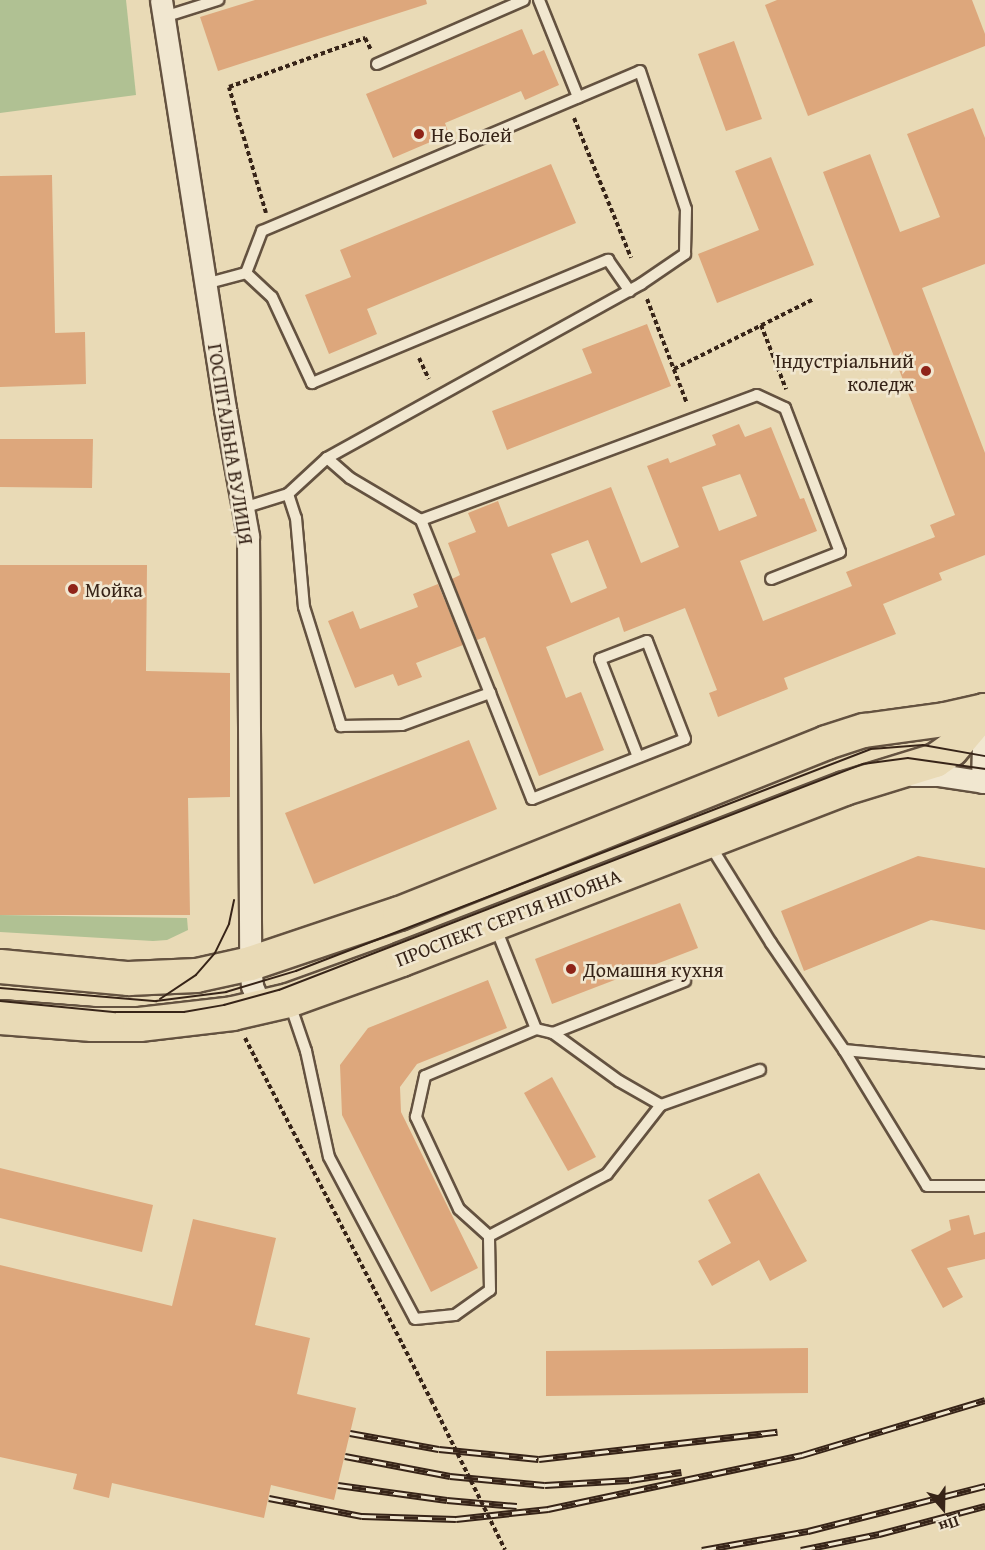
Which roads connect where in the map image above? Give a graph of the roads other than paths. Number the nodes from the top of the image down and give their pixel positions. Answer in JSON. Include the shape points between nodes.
{"nodes":[{"id":1,"x":218,"y":0,"type":"edge"},
{"id":2,"x":524,"y":0,"type":"edge"},
{"id":3,"x":539,"y":0,"type":"edge"},
{"id":4,"x":163,"y":8,"type":"edge"},
{"id":5,"x":377,"y":64,"type":"road end"},
{"id":6,"x":578,"y":97,"type":"junction"},
{"id":7,"x":246,"y":273,"type":"junction"},
{"id":8,"x":205,"y":284,"type":"junction"},
{"id":9,"x":630,"y":291,"type":"junction"},
{"id":10,"x":327,"y":458,"type":"junction"},
{"id":11,"x":288,"y":494,"type":"junction"},
{"id":12,"x":243,"y":508,"type":"junction"},
{"id":13,"x":421,"y":520,"type":"junction"},
{"id":14,"x":771,"y":579,"type":"dead end"},
{"id":15,"x":490,"y":693,"type":"junction"},
{"id":16,"x":984,"y":710,"type":"edge"},
{"id":17,"x":638,"y":757,"type":"junction"},
{"id":18,"x":894,"y":774,"type":"junction"},
{"id":19,"x":984,"y":782,"type":"edge"},
{"id":20,"x":707,"y":840,"type":"junction"},
{"id":21,"x":494,"y":923,"type":"junction"},
{"id":22,"x":250,"y":963,"type":"junction"},
{"id":23,"x":0,"y":966,"type":"edge"},
{"id":24,"x":685,"y":981,"type":"dead end"},
{"id":25,"x":261,"y":1007,"type":"junction"},
{"id":26,"x":0,"y":1017,"type":"edge"},
{"id":27,"x":536,"y":1029,"type":"junction"},
{"id":28,"x":553,"y":1033,"type":"junction"},
{"id":29,"x":844,"y":1050,"type":"junction"},
{"id":30,"x":985,"y":1063,"type":"edge"},
{"id":31,"x":760,"y":1070,"type":"dead end"},
{"id":32,"x":661,"y":1105,"type":"junction"},
{"id":33,"x":985,"y":1186,"type":"edge"},
{"id":34,"x":489,"y":1236,"type":"junction"}],
"edges":[{"from":1,"to":4,"type":"lane"},
{"from":2,"to":5,"type":"lane"},
{"from":3,"to":6,"type":"lane"},
{"from":4,"to":8,"type":"street","name":"ГОСПІТАЛЬНА ВУЛИЦЯ"},
{"from":6,"to":7,"type":"lane","via":[[262,231]]},
{"from":6,"to":9,"type":"lane","via":[[640,71],[686,209],[685,255]]},
{"from":7,"to":8,"type":"lane"},
{"from":7,"to":9,"type":"lane","via":[[272,297],[312,383],[608,260]]},
{"from":8,"to":12,"type":"street","name":"ГОСПІТАЛЬНА ВУЛИЦЯ"},
{"from":9,"to":10,"type":"lane"},
{"from":10,"to":11,"type":"lane"},
{"from":10,"to":13,"type":"lane","via":[[350,478]]},
{"from":11,"to":12,"type":"lane"},
{"from":11,"to":15,"type":"lane","via":[[296,518],[304,607],[340,726],[402,725]]},
{"from":12,"to":22,"type":"street","name":"ГОСПІТАЛЬНА ВУЛИЦЯ","via":[[248,536]]},
{"from":13,"to":14,"type":"lane","via":[[757,395],[785,408],[840,552]]},
{"from":13,"to":15,"type":"lane"},
{"from":15,"to":17,"type":"lane","via":[[532,799]]},
{"from":16,"to":18,"type":"highway","name":"ПРОСПЕКТ СЕРГІЯ НІГОЯНА","via":[[951,749],[935,760]]},
{"from":16,"to":19,"type":"street"},
{"from":16,"to":22,"type":"highway","via":[[864,730],[826,742],[399,913]]},
{"from":17,"to":17,"type":"lane","via":[[685,738],[647,641],[600,659]]},
{"from":18,"to":19,"type":"street"},
{"from":18,"to":20,"type":"highway","name":"ПРОСПЕКТ СЕРГІЯ НІГОЯНА","via":[[844,788]]},
{"from":20,"to":21,"type":"highway","name":"ПРОСПЕКТ СЕРГІЯ НІГОЯНА"},
{"from":20,"to":29,"type":"lane"},
{"from":21,"to":25,"type":"highway","name":"ПРОСПЕКТ СЕРГІЯ НІГОЯНА"},
{"from":21,"to":27,"type":"lane"},
{"from":22,"to":23,"type":"highway","via":[[196,975],[128,978]]},
{"from":22,"to":25,"type":"street","name":"ГОСПІТАЛЬНА ВУЛИЦЯ","via":[[252,986]]},
{"from":24,"to":28,"type":"lane"},
{"from":25,"to":26,"type":"highway","name":"ПРОСПЕКТ СЕРГІЯ НІГОЯНА","via":[[139,1024]]},
{"from":25,"to":34,"type":"lane","via":[[306,1051],[329,1157],[415,1319],[455,1315],[489,1290]]},
{"from":27,"to":28,"type":"lane"},
{"from":27,"to":34,"type":"lane","via":[[425,1076],[416,1117],[459,1209]]},
{"from":28,"to":32,"type":"lane"},
{"from":29,"to":30,"type":"lane"},
{"from":29,"to":33,"type":"lane","via":[[927,1186]]},
{"from":31,"to":32,"type":"lane"},
{"from":32,"to":34,"type":"lane","via":[[607,1174]]}]}
